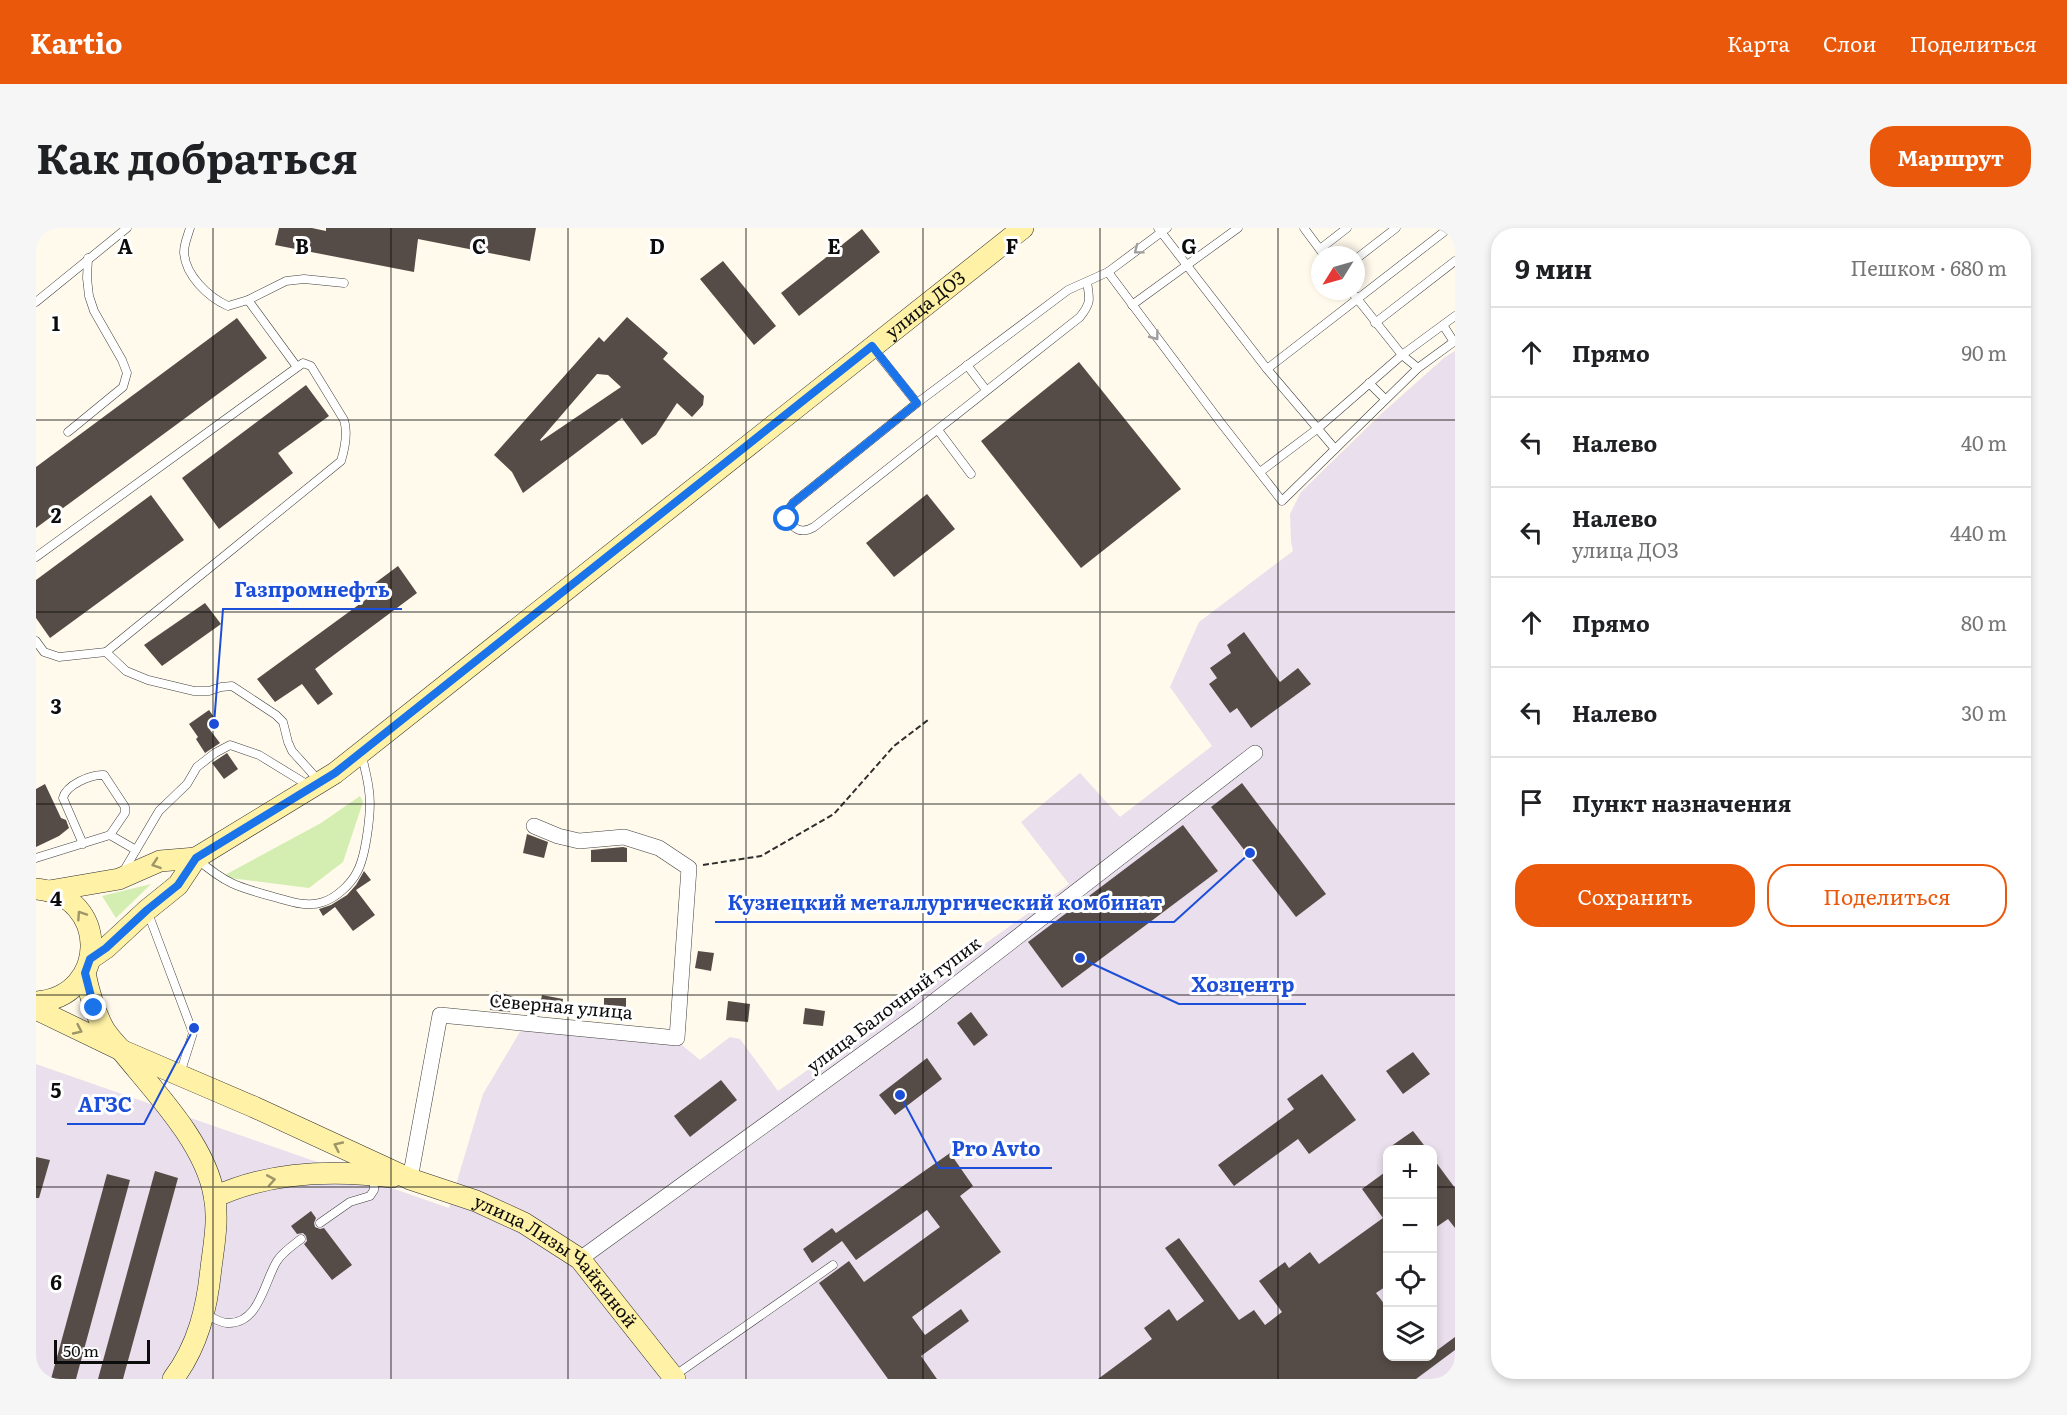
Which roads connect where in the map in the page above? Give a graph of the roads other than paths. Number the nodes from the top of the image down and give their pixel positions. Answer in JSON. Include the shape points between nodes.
{"nodes":[{"id":1,"x":127,"y":228,"type":"edge"},
{"id":2,"x":190,"y":228,"type":"edge"},
{"id":3,"x":1023,"y":228,"type":"edge"},
{"id":4,"x":1238,"y":228,"type":"edge"},
{"id":5,"x":1304,"y":228,"type":"edge"},
{"id":6,"x":1347,"y":228,"type":"edge"},
{"id":7,"x":1396,"y":228,"type":"edge"},
{"id":8,"x":1449,"y":228,"type":"edge"},
{"id":9,"x":1162,"y":229,"type":"edge"},
{"id":10,"x":1318,"y":246,"type":"edge"},
{"id":11,"x":1328,"y":246,"type":"edge"},
{"id":12,"x":1365,"y":252,"type":"edge"},
{"id":13,"x":88,"y":258,"type":"junction"},
{"id":14,"x":1455,"y":261,"type":"edge"},
{"id":15,"x":1186,"y":265,"type":"junction"},
{"id":16,"x":1108,"y":272,"type":"junction"},
{"id":17,"x":1087,"y":282,"type":"junction"},
{"id":18,"x":344,"y":283,"type":"dead end"},
{"id":19,"x":1365,"y":293,"type":"edge"},
{"id":20,"x":248,"y":300,"type":"junction"},
{"id":21,"x":1356,"y":300,"type":"edge"},
{"id":22,"x":1358,"y":300,"type":"edge"},
{"id":23,"x":36,"y":302,"type":"edge"},
{"id":24,"x":1132,"y":305,"type":"junction"},
{"id":25,"x":1455,"y":316,"type":"edge"},
{"id":26,"x":1375,"y":323,"type":"junction"},
{"id":27,"x":1443,"y":324,"type":"junction"},
{"id":28,"x":1454,"y":341,"type":"edge"},
{"id":29,"x":872,"y":346,"type":"junction"},
{"id":30,"x":1402,"y":355,"type":"junction"},
{"id":31,"x":967,"y":365,"type":"junction"},
{"id":32,"x":297,"y":367,"type":"junction"},
{"id":33,"x":1418,"y":368,"type":"junction"},
{"id":34,"x":1267,"y":369,"type":"junction"},
{"id":35,"x":1369,"y":383,"type":"junction"},
{"id":36,"x":986,"y":390,"type":"junction"},
{"id":37,"x":1385,"y":399,"type":"junction"},
{"id":38,"x":917,"y":403,"type":"junction"},
{"id":39,"x":1317,"y":429,"type":"junction"},
{"id":40,"x":938,"y":430,"type":"junction"},
{"id":41,"x":68,"y":432,"type":"dead end"},
{"id":42,"x":1335,"y":449,"type":"junction"},
{"id":43,"x":1260,"y":472,"type":"junction"},
{"id":44,"x":971,"y":474,"type":"dead end"},
{"id":45,"x":36,"y":556,"type":"edge"},
{"id":46,"x":36,"y":641,"type":"edge"},
{"id":47,"x":106,"y":652,"type":"junction"},
{"id":48,"x":361,"y":752,"type":"junction"},
{"id":49,"x":1255,"y":753,"type":"dead end"},
{"id":50,"x":316,"y":785,"type":"junction"},
{"id":51,"x":534,"y":826,"type":"dead end"},
{"id":52,"x":110,"y":835,"type":"junction"},
{"id":53,"x":83,"y":844,"type":"junction"},
{"id":54,"x":136,"y":850,"type":"junction"},
{"id":55,"x":36,"y":858,"type":"edge"},
{"id":56,"x":196,"y":858,"type":"junction"},
{"id":57,"x":119,"y":879,"type":"junction"},
{"id":58,"x":42,"y":890,"type":"edge"},
{"id":59,"x":147,"y":910,"type":"junction"},
{"id":60,"x":88,"y":966,"type":"junction"},
{"id":61,"x":36,"y":1002,"type":"edge"},
{"id":62,"x":36,"y":1009,"type":"edge"},
{"id":63,"x":121,"y":1050,"type":"junction"},
{"id":64,"x":180,"y":1075,"type":"junction"},
{"id":65,"x":375,"y":1175,"type":"junction"},
{"id":66,"x":410,"y":1179,"type":"junction"},
{"id":67,"x":215,"y":1197,"type":"junction"},
{"id":68,"x":320,"y":1223,"type":"dead end"},
{"id":69,"x":301,"y":1239,"type":"dead end"},
{"id":70,"x":580,"y":1259,"type":"junction"},
{"id":71,"x":833,"y":1265,"type":"dead end"},
{"id":72,"x":204,"y":1313,"type":"junction"},
{"id":73,"x":674,"y":1378,"type":"edge"},
{"id":74,"x":174,"y":1379,"type":"edge"}],
"edges":[{"from":1,"to":13,"type":"lane"},
{"from":2,"to":20,"type":"lane","via":[[184,250],[187,266],[207,294],[228,306]]},
{"from":3,"to":29,"type":"main road","name":"улица ДОЗ"},
{"from":4,"to":15,"type":"lane"},
{"from":5,"to":10,"type":"lane"},
{"from":6,"to":11,"type":"lane"},
{"from":7,"to":12,"type":"lane"},
{"from":8,"to":19,"type":"lane"},
{"from":9,"to":15,"type":"lane"},
{"from":9,"to":16,"type":"lane","one_way":true},
{"from":13,"to":23,"type":"lane"},
{"from":13,"to":41,"type":"lane","via":[[88,296],[127,373],[123,387]]},
{"from":14,"to":26,"type":"lane"},
{"from":15,"to":24,"type":"lane"},
{"from":15,"to":34,"type":"lane"},
{"from":16,"to":17,"type":"lane"},
{"from":16,"to":24,"type":"lane"},
{"from":17,"to":31,"type":"lane","via":[[1068,290]]},
{"from":17,"to":36,"type":"lane","via":[[1090,299],[1080,317]]},
{"from":18,"to":20,"type":"lane","via":[[286,281]]},
{"from":20,"to":32,"type":"lane"},
{"from":21,"to":34,"type":"lane"},
{"from":22,"to":26,"type":"lane"},
{"from":24,"to":43,"type":"lane","one_way":true},
{"from":25,"to":27,"type":"lane"},
{"from":26,"to":30,"type":"lane"},
{"from":27,"to":28,"type":"lane"},
{"from":27,"to":30,"type":"lane"},
{"from":28,"to":33,"type":"lane"},
{"from":29,"to":38,"type":"lane"},
{"from":29,"to":48,"type":"main road","name":"улица ДОЗ"},
{"from":30,"to":33,"type":"lane"},
{"from":30,"to":35,"type":"lane"},
{"from":31,"to":36,"type":"lane"},
{"from":31,"to":38,"type":"lane"},
{"from":32,"to":45,"type":"lane"},
{"from":32,"to":47,"type":"lane","via":[[303,363],[311,366],[344,420],[341,461]]},
{"from":33,"to":37,"type":"lane"},
{"from":34,"to":39,"type":"lane"},
{"from":35,"to":37,"type":"lane"},
{"from":35,"to":39,"type":"lane"},
{"from":36,"to":40,"type":"lane"},
{"from":37,"to":42,"type":"lane"},
{"from":38,"to":40,"type":"lane","via":[[793,503],[787,519],[801,531],[814,527]]},
{"from":39,"to":42,"type":"lane"},
{"from":39,"to":43,"type":"lane"},
{"from":40,"to":44,"type":"lane"},
{"from":42,"to":43,"type":"lane","via":[[1282,501]]},
{"from":46,"to":47,"type":"lane","via":[[44,652],[59,657]]},
{"from":47,"to":50,"type":"lane","via":[[126,671],[148,680],[194,690],[232,686],[283,722],[292,751]]},
{"from":48,"to":50,"type":"main road","name":"улица ДОЗ"},
{"from":48,"to":56,"type":"lane","via":[[370,808],[362,862],[343,889],[324,902],[292,902],[239,887],[217,876]]},
{"from":49,"to":70,"type":"street","name":"улица Балочный тупик","via":[[919,1012]]},
{"from":50,"to":54,"type":"lane","via":[[259,755],[230,745],[197,767],[187,784],[159,811]]},
{"from":50,"to":56,"type":"main road","name":"улица ДОЗ"},
{"from":51,"to":66,"type":"street","name":"Северная улица","via":[[579,841],[624,837],[659,848],[689,868],[677,1038],[440,1015]]},
{"from":52,"to":53,"type":"lane"},
{"from":52,"to":53,"type":"lane","via":[[124,818],[125,807],[104,775],[97,775],[64,792]]},
{"from":52,"to":54,"type":"lane"},
{"from":53,"to":55,"type":"lane"},
{"from":54,"to":57,"type":"lane"},
{"from":56,"to":57,"type":"main road","one_way":true,"via":[[160,861]]},
{"from":56,"to":59,"type":"main road","via":[[178,885]]},
{"from":57,"to":58,"type":"main road"},
{"from":60,"to":58,"type":"main road","one_way":true,"via":[[92,942],[82,913],[67,899]]},
{"from":59,"to":60,"type":"main road"},
{"from":59,"to":64,"type":"lane","via":[[193,1033]]},
{"from":60,"to":61,"type":"main road","via":[[68,992]]},
{"from":60,"to":63,"type":"main road","via":[[91,999],[98,1017]]},
{"from":62,"to":63,"type":"main road","one_way":true},
{"from":63,"to":64,"type":"main road"},
{"from":63,"to":67,"type":"main road","via":[[198,1151]]},
{"from":66,"to":64,"type":"main road","one_way":true},
{"from":65,"to":66,"type":"main road"},
{"from":67,"to":65,"type":"main road","one_way":true,"via":[[241,1186],[282,1178]]},
{"from":65,"to":68,"type":"lane","via":[[370,1196],[350,1202]]},
{"from":66,"to":70,"type":"main road","name":"улица Лизы Чайкиной","via":[[477,1201],[547,1236]]},
{"from":67,"to":72,"type":"main road","via":[[215,1234]]},
{"from":69,"to":72,"type":"lane","via":[[276,1262],[253,1312],[241,1320],[224,1323]]},
{"from":70,"to":73,"type":"main road","name":"улица Лизы Чайкиной"},
{"from":71,"to":73,"type":"lane"},
{"from":72,"to":74,"type":"main road","via":[[192,1348]]}]}
